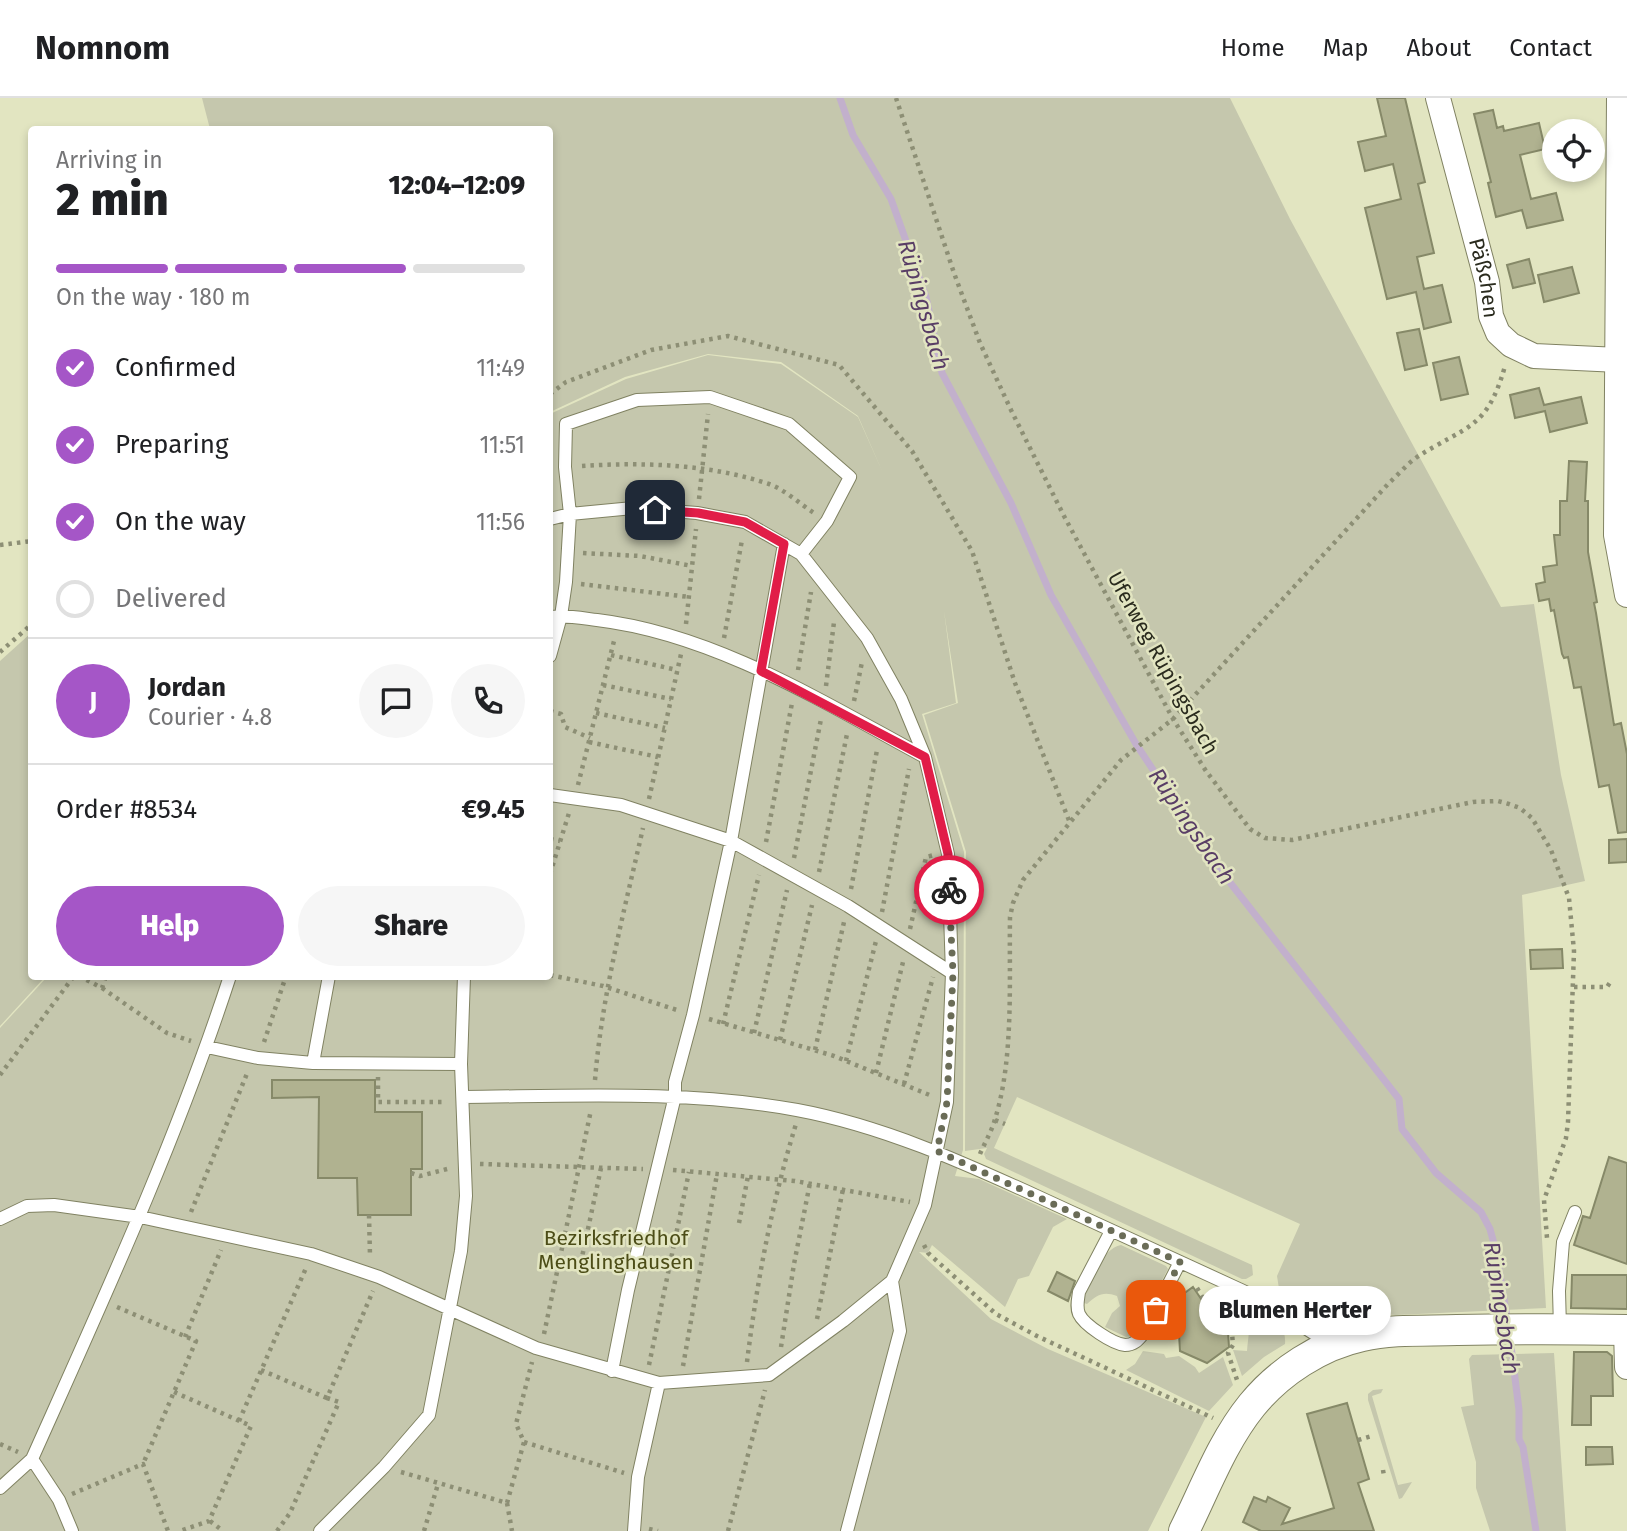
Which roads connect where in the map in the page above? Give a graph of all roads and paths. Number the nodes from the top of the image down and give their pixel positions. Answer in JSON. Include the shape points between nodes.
{"nodes":[{"id":1,"x":897,"y":98,"type":"edge"},
{"id":2,"x":1438,"y":98,"type":"edge"},
{"id":3,"x":1619,"y":98,"type":"edge"},
{"id":4,"x":1511,"y":345,"type":"junction"},
{"id":5,"x":1619,"y":360,"type":"junction"},
{"id":6,"x":553,"y":392,"type":"edge"},
{"id":7,"x":710,"y":397,"type":"junction"},
{"id":8,"x":565,"y":467,"type":"junction"},
{"id":9,"x":703,"y":469,"type":"junction"},
{"id":10,"x":570,"y":513,"type":"junction"},
{"id":11,"x":698,"y":513,"type":"junction"},
{"id":12,"x":553,"y":518,"type":"edge"},
{"id":13,"x":827,"y":521,"type":"junction"},
{"id":14,"x":745,"y":522,"type":"junction"},
{"id":15,"x":1622,"y":536,"type":"edge"},
{"id":16,"x":28,"y":542,"type":"edge"},
{"id":17,"x":784,"y":544,"type":"junction"},
{"id":18,"x":0,"y":545,"type":"edge"},
{"id":19,"x":568,"y":552,"type":"junction"},
{"id":20,"x":801,"y":554,"type":"junction"},
{"id":21,"x":692,"y":566,"type":"junction"},
{"id":22,"x":814,"y":571,"type":"junction"},
{"id":23,"x":566,"y":582,"type":"junction"},
{"id":24,"x":1627,"y":595,"type":"edge"},
{"id":25,"x":689,"y":597,"type":"junction"},
{"id":26,"x":837,"y":600,"type":"junction"},
{"id":27,"x":555,"y":617,"type":"edge"},
{"id":28,"x":619,"y":623,"type":"junction"},
{"id":29,"x":28,"y":628,"type":"edge"},
{"id":30,"x":867,"y":638,"type":"junction"},
{"id":31,"x":684,"y":639,"type":"junction"},
{"id":32,"x":0,"y":652,"type":"edge"},
{"id":33,"x":721,"y":654,"type":"junction"},
{"id":34,"x":611,"y":655,"type":"junction"},
{"id":35,"x":677,"y":670,"type":"junction"},
{"id":36,"x":761,"y":671,"type":"junction"},
{"id":37,"x":603,"y":685,"type":"junction"},
{"id":38,"x":794,"y":689,"type":"junction"},
{"id":39,"x":671,"y":699,"type":"junction"},
{"id":40,"x":824,"y":704,"type":"junction"},
{"id":41,"x":553,"y":712,"type":"edge"},
{"id":42,"x":596,"y":713,"type":"junction"},
{"id":43,"x":850,"y":718,"type":"junction"},
{"id":44,"x":1171,"y":721,"type":"junction"},
{"id":45,"x":665,"y":728,"type":"junction"},
{"id":46,"x":589,"y":740,"type":"junction"},
{"id":47,"x":919,"y":754,"type":"junction"},
{"id":48,"x":658,"y":757,"type":"junction"},
{"id":49,"x":553,"y":796,"type":"edge"},
{"id":50,"x":574,"y":799,"type":"junction"},
{"id":51,"x":646,"y":814,"type":"junction"},
{"id":52,"x":1070,"y":823,"type":"junction"},
{"id":53,"x":553,"y":840,"type":"edge"},
{"id":54,"x":560,"y":841,"type":"junction"},
{"id":55,"x":730,"y":841,"type":"junction"},
{"id":56,"x":947,"y":851,"type":"junction"},
{"id":57,"x":553,"y":864,"type":"edge"},
{"id":58,"x":880,"y":926,"type":"junction"},
{"id":59,"x":907,"y":944,"type":"junction"},
{"id":60,"x":937,"y":963,"type":"junction"},
{"id":61,"x":953,"y":973,"type":"junction"},
{"id":62,"x":553,"y":976,"type":"edge"},
{"id":63,"x":73,"y":980,"type":"edge"},
{"id":64,"x":85,"y":980,"type":"edge"},
{"id":65,"x":105,"y":980,"type":"edge"},
{"id":66,"x":229,"y":980,"type":"edge"},
{"id":67,"x":285,"y":980,"type":"edge"},
{"id":68,"x":328,"y":980,"type":"edge"},
{"id":69,"x":464,"y":980,"type":"edge"},
{"id":70,"x":1611,"y":981,"type":"dead end"},
{"id":71,"x":1574,"y":987,"type":"junction"},
{"id":72,"x":102,"y":988,"type":"junction"},
{"id":73,"x":607,"y":988,"type":"junction"},
{"id":74,"x":693,"y":1015,"type":"junction"},
{"id":75,"x":207,"y":1047,"type":"junction"},
{"id":76,"x":256,"y":1058,"type":"junction"},
{"id":77,"x":846,"y":1061,"type":"junction"},
{"id":78,"x":313,"y":1063,"type":"junction"},
{"id":79,"x":378,"y":1063,"type":"junction"},
{"id":80,"x":461,"y":1064,"type":"junction"},
{"id":81,"x":876,"y":1073,"type":"junction"},
{"id":82,"x":0,"y":1075,"type":"edge"},
{"id":83,"x":904,"y":1084,"type":"junction"},
{"id":84,"x":593,"y":1096,"type":"junction"},
{"id":85,"x":675,"y":1096,"type":"junction"},
{"id":86,"x":463,"y":1100,"type":"junction"},
{"id":87,"x":947,"y":1102,"type":"junction"},
{"id":88,"x":800,"y":1111,"type":"junction"},
{"id":89,"x":995,"y":1120,"type":"junction"},
{"id":90,"x":1005,"y":1124,"type":"dead end"},
{"id":91,"x":937,"y":1151,"type":"junction"},
{"id":92,"x":465,"y":1164,"type":"junction"},
{"id":93,"x":579,"y":1167,"type":"junction"},
{"id":94,"x":601,"y":1168,"type":"junction"},
{"id":95,"x":974,"y":1168,"type":"junction"},
{"id":96,"x":656,"y":1169,"type":"junction"},
{"id":97,"x":689,"y":1172,"type":"junction"},
{"id":98,"x":411,"y":1173,"type":"dead end"},
{"id":99,"x":717,"y":1174,"type":"junction"},
{"id":100,"x":748,"y":1176,"type":"junction"},
{"id":101,"x":779,"y":1179,"type":"junction"},
{"id":102,"x":810,"y":1184,"type":"junction"},
{"id":103,"x":843,"y":1189,"type":"junction"},
{"id":104,"x":925,"y":1205,"type":"junction"},
{"id":105,"x":1575,"y":1212,"type":"dead end"},
{"id":106,"x":369,"y":1215,"type":"dead end"},
{"id":107,"x":140,"y":1217,"type":"junction"},
{"id":108,"x":0,"y":1219,"type":"edge"},
{"id":109,"x":739,"y":1223,"type":"dead end"},
{"id":110,"x":185,"y":1227,"type":"junction"},
{"id":111,"x":914,"y":1229,"type":"junction"},
{"id":112,"x":1111,"y":1231,"type":"junction"},
{"id":113,"x":228,"y":1235,"type":"junction"},
{"id":114,"x":1547,"y":1243,"type":"dead end"},
{"id":115,"x":312,"y":1254,"type":"junction"},
{"id":116,"x":1186,"y":1265,"type":"junction"},
{"id":117,"x":579,"y":1271,"type":"dead end"},
{"id":118,"x":375,"y":1276,"type":"junction"},
{"id":119,"x":892,"y":1281,"type":"junction"},
{"id":120,"x":102,"y":1300,"type":"junction"},
{"id":121,"x":451,"y":1308,"type":"junction"},
{"id":122,"x":1551,"y":1329,"type":"junction"},
{"id":123,"x":1627,"y":1330,"type":"edge"},
{"id":124,"x":185,"y":1336,"type":"junction"},
{"id":125,"x":811,"y":1345,"type":"junction"},
{"id":126,"x":1332,"y":1345,"type":"junction"},
{"id":127,"x":539,"y":1348,"type":"junction"},
{"id":128,"x":1627,"y":1367,"type":"edge"},
{"id":129,"x":261,"y":1370,"type":"junction"},
{"id":130,"x":612,"y":1371,"type":"junction"},
{"id":131,"x":774,"y":1372,"type":"junction"},
{"id":132,"x":745,"y":1377,"type":"junction"},
{"id":133,"x":653,"y":1382,"type":"junction"},
{"id":134,"x":680,"y":1382,"type":"junction"},
{"id":135,"x":1240,"y":1387,"type":"dead end"},
{"id":136,"x":174,"y":1392,"type":"junction"},
{"id":137,"x":327,"y":1398,"type":"junction"},
{"id":138,"x":1214,"y":1418,"type":"dead end"},
{"id":139,"x":239,"y":1420,"type":"junction"},
{"id":140,"x":1372,"y":1436,"type":"dead end"},
{"id":141,"x":1358,"y":1440,"type":"dead end"},
{"id":142,"x":524,"y":1442,"type":"junction"},
{"id":143,"x":33,"y":1459,"type":"junction"},
{"id":144,"x":143,"y":1464,"type":"junction"},
{"id":145,"x":384,"y":1467,"type":"junction"},
{"id":146,"x":638,"y":1477,"type":"junction"},
{"id":147,"x":438,"y":1484,"type":"junction"},
{"id":148,"x":0,"y":1488,"type":"edge"},
{"id":149,"x":58,"y":1500,"type":"junction"},
{"id":150,"x":507,"y":1503,"type":"junction"},
{"id":151,"x":209,"y":1521,"type":"junction"},
{"id":152,"x":72,"y":1531,"type":"edge"},
{"id":153,"x":168,"y":1531,"type":"edge"},
{"id":154,"x":180,"y":1531,"type":"edge"},
{"id":155,"x":223,"y":1531,"type":"edge"},
{"id":156,"x":277,"y":1531,"type":"edge"},
{"id":157,"x":320,"y":1531,"type":"edge"},
{"id":158,"x":424,"y":1531,"type":"edge"},
{"id":159,"x":512,"y":1531,"type":"edge"},
{"id":160,"x":634,"y":1531,"type":"edge"},
{"id":161,"x":728,"y":1531,"type":"edge"},
{"id":162,"x":847,"y":1531,"type":"edge"},
{"id":163,"x":1184,"y":1531,"type":"edge"}],
"edges":[{"from":1,"to":44,"type":"path","name":"Uferweg Rüpingsbach","via":[[980,343]]},
{"from":2,"to":4,"type":"street","name":"Päßchen","via":[[1487,282],[1491,316],[1498,333]]},
{"from":3,"to":5,"type":"street"},
{"from":4,"to":5,"type":"street","name":"Päßchen","via":[[1534,356]]},
{"from":4,"to":44,"type":"path","via":[[1497,394],[1487,411],[1462,432],[1415,458],[1389,483]]},
{"from":5,"to":15,"type":"street"},
{"from":6,"to":52,"type":"path","via":[[566,382],[651,350],[728,336],[839,365],[912,451],[972,551],[1015,683]]},
{"from":7,"to":8,"type":"lane","via":[[637,400],[566,424]]},
{"from":7,"to":9,"type":"path"},
{"from":7,"to":13,"type":"lane","via":[[789,424],[850,477]]},
{"from":8,"to":9,"type":"path","via":[[634,463]]},
{"from":8,"to":10,"type":"lane"},
{"from":9,"to":11,"type":"path"},
{"from":9,"to":13,"type":"path","via":[[771,484]]},
{"from":10,"to":11,"type":"lane","via":[[633,508]]},
{"from":10,"to":12,"type":"lane"},
{"from":10,"to":19,"type":"lane"},
{"from":11,"to":14,"type":"lane"},
{"from":11,"to":21,"type":"path"},
{"from":13,"to":20,"type":"lane"},
{"from":14,"to":17,"type":"lane"},
{"from":14,"to":33,"type":"path"},
{"from":15,"to":24,"type":"street"},
{"from":16,"to":18,"type":"path"},
{"from":17,"to":20,"type":"lane"},
{"from":17,"to":36,"type":"lane"},
{"from":19,"to":21,"type":"path","via":[[640,556]]},
{"from":19,"to":23,"type":"lane"},
{"from":20,"to":22,"type":"lane"},
{"from":21,"to":25,"type":"path"},
{"from":22,"to":26,"type":"lane"},
{"from":22,"to":38,"type":"path"},
{"from":23,"to":25,"type":"path"},
{"from":23,"to":27,"type":"lane"},
{"from":25,"to":31,"type":"path"},
{"from":26,"to":30,"type":"lane"},
{"from":26,"to":40,"type":"path"},
{"from":27,"to":28,"type":"lane"},
{"from":28,"to":31,"type":"lane"},
{"from":28,"to":34,"type":"path"},
{"from":29,"to":32,"type":"path"},
{"from":30,"to":43,"type":"path"},
{"from":30,"to":47,"type":"lane","via":[[901,699]]},
{"from":31,"to":33,"type":"lane"},
{"from":31,"to":35,"type":"path"},
{"from":33,"to":36,"type":"lane"},
{"from":34,"to":35,"type":"path"},
{"from":34,"to":37,"type":"path"},
{"from":35,"to":39,"type":"path"},
{"from":36,"to":38,"type":"lane"},
{"from":36,"to":55,"type":"lane"},
{"from":37,"to":39,"type":"path"},
{"from":37,"to":42,"type":"path"},
{"from":38,"to":40,"type":"lane"},
{"from":39,"to":45,"type":"path"},
{"from":40,"to":43,"type":"lane"},
{"from":41,"to":46,"type":"path","via":[[561,715],[565,727]]},
{"from":42,"to":45,"type":"path"},
{"from":42,"to":46,"type":"path"},
{"from":43,"to":47,"type":"lane"},
{"from":44,"to":52,"type":"path","via":[[1121,760]]},
{"from":44,"to":71,"type":"path","name":"Uferweg Rüpingsbach","via":[[1243,822],[1275,841],[1310,838],[1473,802],[1498,801],[1520,808],[1543,834],[1569,898]]},
{"from":45,"to":48,"type":"path"},
{"from":46,"to":48,"type":"path"},
{"from":46,"to":50,"type":"path"},
{"from":47,"to":56,"type":"lane"},
{"from":47,"to":58,"type":"path"},
{"from":48,"to":51,"type":"path"},
{"from":49,"to":50,"type":"lane"},
{"from":50,"to":51,"type":"lane","via":[[621,805]]},
{"from":50,"to":54,"type":"path"},
{"from":51,"to":55,"type":"lane"},
{"from":51,"to":73,"type":"path"},
{"from":52,"to":89,"type":"path","via":[[1023,880],[1013,903],[1006,1052]]},
{"from":53,"to":54,"type":"path"},
{"from":54,"to":57,"type":"path"},
{"from":55,"to":58,"type":"lane"},
{"from":55,"to":74,"type":"lane"},
{"from":56,"to":59,"type":"path","via":[[926,857]]},
{"from":56,"to":61,"type":"lane"},
{"from":58,"to":59,"type":"lane"},
{"from":58,"to":77,"type":"path"},
{"from":59,"to":60,"type":"lane"},
{"from":59,"to":81,"type":"path"},
{"from":60,"to":61,"type":"lane"},
{"from":60,"to":83,"type":"path"},
{"from":61,"to":87,"type":"lane"},
{"from":62,"to":73,"type":"path"},
{"from":63,"to":82,"type":"path"},
{"from":64,"to":72,"type":"path"},
{"from":65,"to":72,"type":"path"},
{"from":66,"to":75,"type":"lane"},
{"from":67,"to":76,"type":"path"},
{"from":68,"to":78,"type":"lane"},
{"from":69,"to":80,"type":"lane"},
{"from":70,"to":71,"type":"path","via":[[1601,988]]},
{"from":71,"to":114,"type":"path","name":"Uferweg Rüpingsbach","via":[[1568,1122],[1545,1200]]},
{"from":72,"to":75,"type":"path","via":[[167,1033]]},
{"from":73,"to":74,"type":"path"},
{"from":73,"to":84,"type":"path"},
{"from":74,"to":77,"type":"path"},
{"from":74,"to":85,"type":"lane"},
{"from":75,"to":76,"type":"lane"},
{"from":75,"to":107,"type":"lane"},
{"from":76,"to":78,"type":"lane"},
{"from":76,"to":110,"type":"path"},
{"from":77,"to":81,"type":"path"},
{"from":78,"to":79,"type":"lane"},
{"from":79,"to":80,"type":"lane"},
{"from":79,"to":86,"type":"path","via":[[376,1102]]},
{"from":80,"to":86,"type":"lane"},
{"from":81,"to":83,"type":"path"},
{"from":83,"to":87,"type":"path"},
{"from":84,"to":85,"type":"lane"},
{"from":84,"to":86,"type":"lane"},
{"from":84,"to":93,"type":"path"},
{"from":85,"to":88,"type":"lane"},
{"from":85,"to":96,"type":"lane"},
{"from":86,"to":92,"type":"lane"},
{"from":87,"to":91,"type":"lane"},
{"from":88,"to":91,"type":"lane"},
{"from":88,"to":101,"type":"path"},
{"from":89,"to":90,"type":"path"},
{"from":89,"to":95,"type":"path"},
{"from":91,"to":95,"type":"lane"},
{"from":91,"to":104,"type":"lane"},
{"from":92,"to":93,"type":"path"},
{"from":92,"to":98,"type":"path","via":[[420,1176]]},
{"from":92,"to":121,"type":"lane","via":[[461,1251]]},
{"from":93,"to":94,"type":"path"},
{"from":93,"to":127,"type":"path"},
{"from":94,"to":96,"type":"path"},
{"from":94,"to":117,"type":"path"},
{"from":95,"to":112,"type":"lane"},
{"from":96,"to":97,"type":"path"},
{"from":96,"to":130,"type":"lane"},
{"from":97,"to":99,"type":"path"},
{"from":97,"to":133,"type":"path"},
{"from":99,"to":100,"type":"path"},
{"from":99,"to":134,"type":"path"},
{"from":100,"to":101,"type":"path"},
{"from":100,"to":109,"type":"path"},
{"from":101,"to":102,"type":"path"},
{"from":101,"to":132,"type":"path"},
{"from":102,"to":103,"type":"path"},
{"from":102,"to":131,"type":"path"},
{"from":103,"to":104,"type":"path"},
{"from":103,"to":125,"type":"path"},
{"from":104,"to":111,"type":"lane"},
{"from":105,"to":122,"type":"lane","via":[[1563,1242]]},
{"from":106,"to":118,"type":"path"},
{"from":107,"to":108,"type":"lane","via":[[54,1205],[27,1206]]},
{"from":107,"to":110,"type":"lane"},
{"from":107,"to":120,"type":"lane"},
{"from":110,"to":113,"type":"lane"},
{"from":111,"to":119,"type":"lane"},
{"from":111,"to":138,"type":"path","via":[[928,1253],[996,1314]]},
{"from":112,"to":116,"type":"lane"},
{"from":112,"to":116,"type":"lane","via":[[1077,1303],[1088,1327],[1124,1345],[1135,1343],[1143,1334]]},
{"from":113,"to":115,"type":"lane"},
{"from":113,"to":124,"type":"path"},
{"from":115,"to":118,"type":"lane"},
{"from":115,"to":129,"type":"path"},
{"from":116,"to":126,"type":"lane","via":[[1258,1298]]},
{"from":116,"to":135,"type":"path","via":[[1203,1298],[1230,1310],[1233,1345],[1228,1353]]},
{"from":118,"to":121,"type":"lane"},
{"from":118,"to":137,"type":"path"},
{"from":119,"to":125,"type":"lane"},
{"from":119,"to":162,"type":"lane","via":[[900,1331]]},
{"from":120,"to":124,"type":"path"},
{"from":120,"to":143,"type":"lane"},
{"from":121,"to":127,"type":"lane"},
{"from":121,"to":145,"type":"lane","via":[[429,1415]]},
{"from":122,"to":123,"type":"street"},
{"from":122,"to":126,"type":"street","via":[[1363,1335]]},
{"from":123,"to":128,"type":"street"},
{"from":124,"to":136,"type":"path","via":[[196,1342]]},
{"from":125,"to":131,"type":"lane"},
{"from":126,"to":163,"type":"street","via":[[1283,1375],[1254,1403],[1233,1431]]},
{"from":127,"to":130,"type":"lane"},
{"from":127,"to":142,"type":"path","via":[[516,1424]]},
{"from":129,"to":137,"type":"path"},
{"from":129,"to":139,"type":"path"},
{"from":130,"to":133,"type":"lane"},
{"from":131,"to":132,"type":"lane"},
{"from":131,"to":161,"type":"path"},
{"from":132,"to":134,"type":"lane"},
{"from":133,"to":134,"type":"lane"},
{"from":133,"to":146,"type":"lane"},
{"from":136,"to":139,"type":"path"},
{"from":136,"to":144,"type":"path"},
{"from":137,"to":156,"type":"path","via":[[339,1402],[290,1513]]},
{"from":139,"to":151,"type":"path","via":[[251,1426]]},
{"from":140,"to":141,"type":"path"},
{"from":142,"to":146,"type":"path"},
{"from":142,"to":150,"type":"path"},
{"from":143,"to":148,"type":"lane"},
{"from":143,"to":149,"type":"lane"},
{"from":144,"to":149,"type":"path"},
{"from":144,"to":153,"type":"path"},
{"from":145,"to":147,"type":"path"},
{"from":145,"to":157,"type":"lane"},
{"from":146,"to":160,"type":"lane"},
{"from":147,"to":150,"type":"path"},
{"from":147,"to":158,"type":"path"},
{"from":149,"to":152,"type":"lane"},
{"from":150,"to":159,"type":"path"},
{"from":151,"to":154,"type":"path"},
{"from":151,"to":155,"type":"path"}]}
